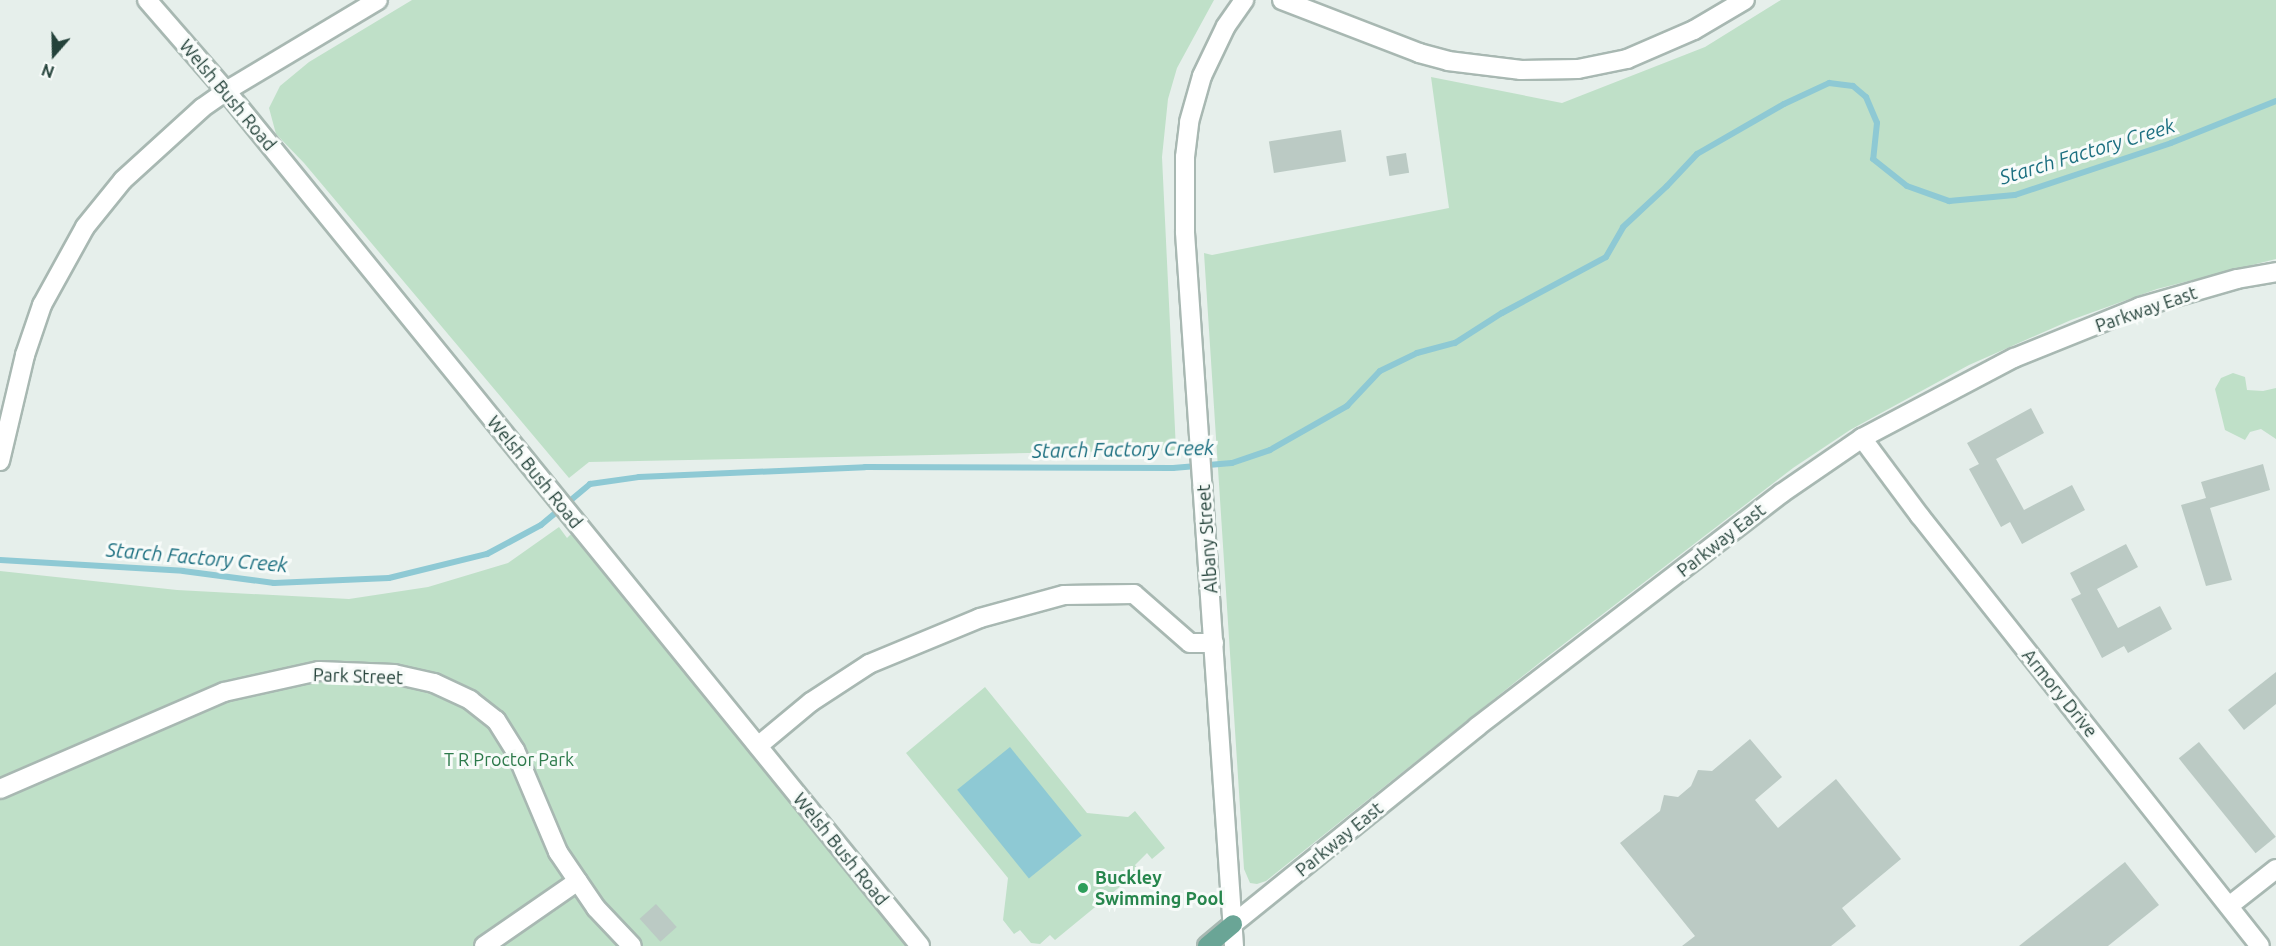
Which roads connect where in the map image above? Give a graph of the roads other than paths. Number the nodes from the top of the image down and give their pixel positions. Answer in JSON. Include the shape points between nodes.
{"nodes":[{"id":1,"x":147,"y":0,"type":"edge"},
{"id":2,"x":378,"y":0,"type":"edge"},
{"id":3,"x":1244,"y":0,"type":"edge"},
{"id":4,"x":1282,"y":0,"type":"edge"},
{"id":5,"x":1745,"y":0,"type":"edge"},
{"id":6,"x":226,"y":91,"type":"junction"},
{"id":7,"x":2276,"y":272,"type":"edge"},
{"id":8,"x":1862,"y":438,"type":"junction"},
{"id":9,"x":0,"y":461,"type":"edge"},
{"id":10,"x":1214,"y":644,"type":"junction"},
{"id":11,"x":758,"y":746,"type":"junction"},
{"id":12,"x":0,"y":789,"type":"edge"},
{"id":13,"x":2276,"y":869,"type":"edge"},
{"id":14,"x":578,"y":881,"type":"junction"},
{"id":15,"x":2229,"y":906,"type":"junction"},
{"id":16,"x":1233,"y":924,"type":"junction"},
{"id":17,"x":484,"y":946,"type":"edge"},
{"id":18,"x":632,"y":946,"type":"edge"},
{"id":19,"x":920,"y":946,"type":"edge"},
{"id":20,"x":1207,"y":946,"type":"edge"},
{"id":21,"x":1234,"y":946,"type":"edge"},
{"id":22,"x":2260,"y":946,"type":"edge"}],
"edges":[{"from":1,"to":6,"type":"street","name":"Welsh Bush Road"},
{"from":2,"to":6,"type":"street"},
{"from":3,"to":10,"type":"street","name":"Albany Street","via":[[1226,26],[1202,76],[1189,122],[1185,156],[1185,232]]},
{"from":4,"to":5,"type":"street","via":[[1448,62],[1521,70],[1578,69],[1627,59],[1694,30]]},
{"from":6,"to":9,"type":"street","via":[[123,180],[85,228],[42,305],[25,355]]},
{"from":6,"to":11,"type":"street","name":"Welsh Bush Road"},
{"from":7,"to":8,"type":"street","name":"Parkway East","via":[[2237,279],[2130,311],[2014,358]]},
{"from":8,"to":15,"type":"street","name":"Armory Drive"},
{"from":8,"to":16,"type":"street","name":"Parkway East","via":[[1782,493],[1496,712]]},
{"from":10,"to":11,"type":"street","via":[[1190,643],[1134,594],[1064,595],[981,618],[869,664],[811,702]]},
{"from":10,"to":16,"type":"street","name":"Albany Street"},
{"from":11,"to":19,"type":"street","name":"Welsh Bush Road"},
{"from":12,"to":14,"type":"street","name":"Park Street","via":[[224,693],[320,671],[394,674],[434,683],[470,700],[496,720],[515,750],[558,852]]},
{"from":13,"to":15,"type":"street"},
{"from":14,"to":17,"type":"street"},
{"from":14,"to":18,"type":"street","name":"Park Street","via":[[596,908]]},
{"from":15,"to":22,"type":"street","name":"Armory Drive"},
{"from":16,"to":20,"type":"main road"},
{"from":16,"to":21,"type":"street","name":"Albany Street"}]}
